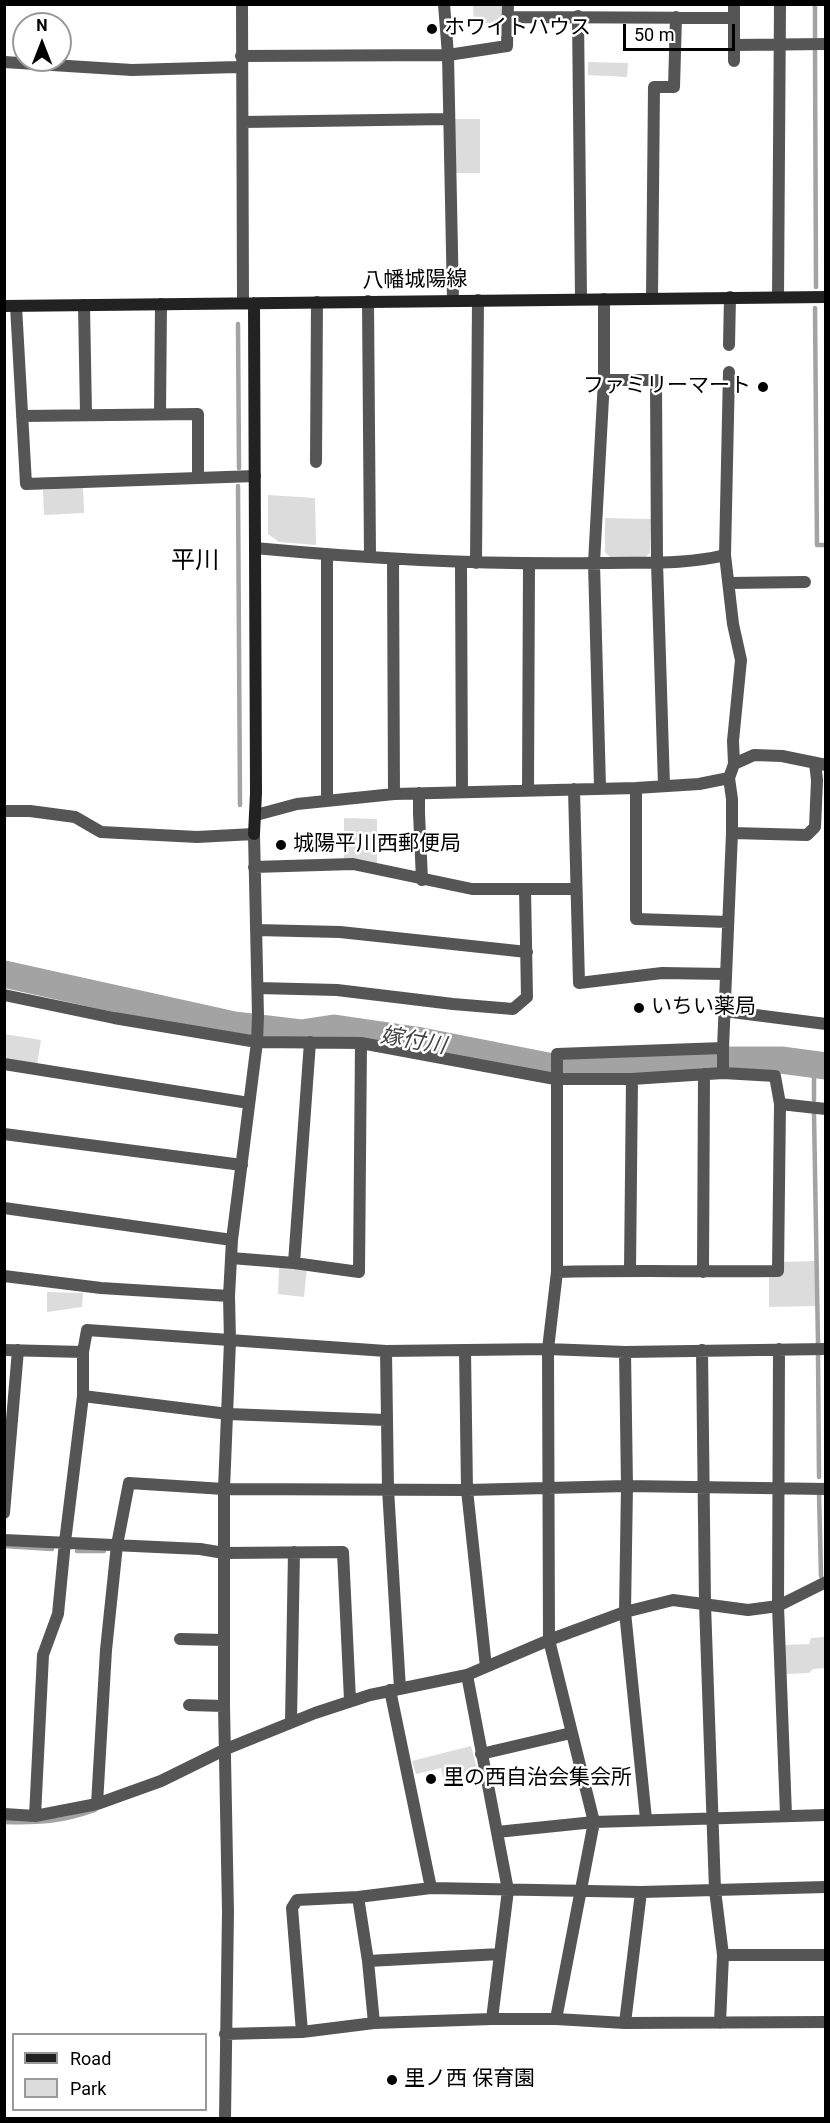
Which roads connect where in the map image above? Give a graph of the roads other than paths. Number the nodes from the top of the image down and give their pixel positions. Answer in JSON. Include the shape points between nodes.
{"nodes":[{"id":1,"x":242,"y":4,"type":"edge"},
{"id":2,"x":444,"y":4,"type":"edge"},
{"id":3,"x":734,"y":4,"type":"edge"},
{"id":4,"x":780,"y":4,"type":"edge"},
{"id":5,"x":508,"y":11,"type":"edge"},
{"id":6,"x":578,"y":16,"type":"junction"},
{"id":7,"x":676,"y":17,"type":"junction"},
{"id":8,"x":734,"y":18,"type":"junction"},
{"id":9,"x":825,"y":44,"type":"edge"},
{"id":10,"x":734,"y":45,"type":"junction"},
{"id":11,"x":780,"y":45,"type":"junction"},
{"id":12,"x":448,"y":55,"type":"junction"},
{"id":13,"x":734,"y":61,"type":"dead end"},
{"id":14,"x":4,"y":62,"type":"edge"},
{"id":15,"x":239,"y":62,"type":"junction"},
{"id":16,"x":449,"y":119,"type":"junction"},
{"id":17,"x":243,"y":122,"type":"junction"},
{"id":18,"x":730,"y":297,"type":"junction"},
{"id":19,"x":778,"y":297,"type":"junction"},
{"id":20,"x":825,"y":297,"type":"edge"},
{"id":21,"x":652,"y":298,"type":"junction"},
{"id":22,"x":581,"y":299,"type":"junction"},
{"id":23,"x":604,"y":299,"type":"junction"},
{"id":24,"x":453,"y":300,"type":"junction"},
{"id":25,"x":477,"y":300,"type":"junction"},
{"id":26,"x":368,"y":301,"type":"junction"},
{"id":27,"x":317,"y":302,"type":"junction"},
{"id":28,"x":248,"y":303,"type":"junction"},
{"id":29,"x":161,"y":304,"type":"junction"},
{"id":30,"x":84,"y":305,"type":"junction"},
{"id":31,"x":10,"y":306,"type":"edge"},
{"id":32,"x":729,"y":345,"type":"dead end"},
{"id":33,"x":729,"y":372,"type":"dead end"},
{"id":34,"x":604,"y":380,"type":"junction"},
{"id":35,"x":86,"y":414,"type":"junction"},
{"id":36,"x":160,"y":414,"type":"junction"},
{"id":37,"x":22,"y":416,"type":"junction"},
{"id":38,"x":316,"y":462,"type":"dead end"},
{"id":39,"x":255,"y":476,"type":"junction"},
{"id":40,"x":198,"y":478,"type":"junction"},
{"id":41,"x":255,"y":548,"type":"junction"},
{"id":42,"x":327,"y":554,"type":"junction"},
{"id":43,"x":725,"y":555,"type":"junction"},
{"id":44,"x":370,"y":557,"type":"junction"},
{"id":45,"x":393,"y":559,"type":"junction"},
{"id":46,"x":657,"y":562,"type":"junction"},
{"id":47,"x":461,"y":563,"type":"junction"},
{"id":48,"x":476,"y":563,"type":"junction"},
{"id":49,"x":529,"y":563,"type":"junction"},
{"id":50,"x":594,"y":563,"type":"junction"},
{"id":51,"x":805,"y":582,"type":"dead end"},
{"id":52,"x":729,"y":583,"type":"junction"},
{"id":53,"x":734,"y":764,"type":"junction"},
{"id":54,"x":820,"y":764,"type":"edge"},
{"id":55,"x":729,"y":778,"type":"junction"},
{"id":56,"x":664,"y":786,"type":"junction"},
{"id":57,"x":600,"y":787,"type":"junction"},
{"id":58,"x":636,"y":788,"type":"junction"},
{"id":59,"x":574,"y":789,"type":"junction"},
{"id":60,"x":528,"y":790,"type":"junction"},
{"id":61,"x":462,"y":791,"type":"junction"},
{"id":62,"x":420,"y":793,"type":"junction"},
{"id":63,"x":394,"y":794,"type":"junction"},
{"id":64,"x":327,"y":800,"type":"junction"},
{"id":65,"x":4,"y":811,"type":"edge"},
{"id":66,"x":256,"y":815,"type":"junction"},
{"id":67,"x":732,"y":833,"type":"junction"},
{"id":68,"x":254,"y":834,"type":"junction"},
{"id":69,"x":254,"y":867,"type":"junction"},
{"id":70,"x":422,"y":880,"type":"junction"},
{"id":71,"x":525,"y":889,"type":"junction"},
{"id":72,"x":575,"y":889,"type":"junction"},
{"id":73,"x":728,"y":922,"type":"junction"},
{"id":74,"x":256,"y":930,"type":"junction"},
{"id":75,"x":527,"y":952,"type":"junction"},
{"id":76,"x":725,"y":974,"type":"junction"},
{"id":77,"x":258,"y":988,"type":"junction"},
{"id":78,"x":4,"y":995,"type":"edge"},
{"id":79,"x":724,"y":1011,"type":"junction"},
{"id":80,"x":825,"y":1024,"type":"edge"},
{"id":81,"x":257,"y":1039,"type":"junction"},
{"id":82,"x":310,"y":1042,"type":"junction"},
{"id":83,"x":361,"y":1043,"type":"junction"},
{"id":84,"x":723,"y":1048,"type":"junction"},
{"id":85,"x":4,"y":1064,"type":"edge"},
{"id":86,"x":723,"y":1073,"type":"junction"},
{"id":87,"x":704,"y":1074,"type":"junction"},
{"id":88,"x":555,"y":1079,"type":"junction"},
{"id":89,"x":632,"y":1079,"type":"junction"},
{"id":90,"x":249,"y":1103,"type":"junction"},
{"id":91,"x":780,"y":1104,"type":"junction"},
{"id":92,"x":825,"y":1109,"type":"edge"},
{"id":93,"x":4,"y":1134,"type":"edge"},
{"id":94,"x":242,"y":1165,"type":"junction"},
{"id":95,"x":4,"y":1208,"type":"edge"},
{"id":96,"x":232,"y":1240,"type":"junction"},
{"id":97,"x":231,"y":1258,"type":"junction"},
{"id":98,"x":294,"y":1263,"type":"junction"},
{"id":99,"x":630,"y":1270,"type":"junction"},
{"id":100,"x":556,"y":1272,"type":"junction"},
{"id":101,"x":703,"y":1272,"type":"junction"},
{"id":102,"x":4,"y":1276,"type":"edge"},
{"id":103,"x":229,"y":1296,"type":"junction"},
{"id":104,"x":230,"y":1341,"type":"junction"},
{"id":105,"x":548,"y":1349,"type":"junction"},
{"id":106,"x":779,"y":1349,"type":"junction"},
{"id":107,"x":825,"y":1349,"type":"edge"},
{"id":108,"x":4,"y":1350,"type":"edge"},
{"id":109,"x":18,"y":1350,"type":"junction"},
{"id":110,"x":702,"y":1350,"type":"junction"},
{"id":111,"x":386,"y":1351,"type":"junction"},
{"id":112,"x":465,"y":1351,"type":"junction"},
{"id":113,"x":83,"y":1352,"type":"junction"},
{"id":114,"x":625,"y":1352,"type":"junction"},
{"id":115,"x":83,"y":1396,"type":"junction"},
{"id":116,"x":228,"y":1414,"type":"junction"},
{"id":117,"x":386,"y":1420,"type":"junction"},
{"id":118,"x":627,"y":1486,"type":"junction"},
{"id":119,"x":548,"y":1487,"type":"junction"},
{"id":120,"x":704,"y":1487,"type":"junction"},
{"id":121,"x":780,"y":1487,"type":"junction"},
{"id":122,"x":224,"y":1489,"type":"junction"},
{"id":123,"x":388,"y":1489,"type":"junction"},
{"id":124,"x":825,"y":1489,"type":"edge"},
{"id":125,"x":467,"y":1490,"type":"junction"},
{"id":126,"x":4,"y":1513,"type":"edge"},
{"id":127,"x":4,"y":1540,"type":"edge"},
{"id":128,"x":65,"y":1542,"type":"junction"},
{"id":129,"x":117,"y":1545,"type":"junction"},
{"id":130,"x":294,"y":1552,"type":"junction"},
{"id":131,"x":224,"y":1553,"type":"junction"},
{"id":132,"x":825,"y":1582,"type":"edge"},
{"id":133,"x":705,"y":1604,"type":"junction"},
{"id":134,"x":778,"y":1606,"type":"junction"},
{"id":135,"x":625,"y":1612,"type":"junction"},
{"id":136,"x":180,"y":1639,"type":"dead end"},
{"id":137,"x":224,"y":1640,"type":"junction"},
{"id":138,"x":549,"y":1640,"type":"junction"},
{"id":139,"x":486,"y":1667,"type":"junction"},
{"id":140,"x":467,"y":1675,"type":"junction"},
{"id":141,"x":395,"y":1690,"type":"junction"},
{"id":142,"x":350,"y":1701,"type":"junction"},
{"id":143,"x":189,"y":1705,"type":"dead end"},
{"id":144,"x":224,"y":1706,"type":"junction"},
{"id":145,"x":291,"y":1722,"type":"junction"},
{"id":146,"x":571,"y":1733,"type":"junction"},
{"id":147,"x":226,"y":1749,"type":"junction"},
{"id":148,"x":481,"y":1754,"type":"junction"},
{"id":149,"x":97,"y":1804,"type":"junction"},
{"id":150,"x":4,"y":1815,"type":"edge"},
{"id":151,"x":786,"y":1815,"type":"junction"},
{"id":152,"x":825,"y":1815,"type":"edge"},
{"id":153,"x":35,"y":1816,"type":"junction"},
{"id":154,"x":646,"y":1819,"type":"junction"},
{"id":155,"x":713,"y":1819,"type":"junction"},
{"id":156,"x":594,"y":1822,"type":"junction"},
{"id":157,"x":497,"y":1832,"type":"junction"},
{"id":158,"x":825,"y":1887,"type":"edge"},
{"id":159,"x":431,"y":1888,"type":"junction"},
{"id":160,"x":508,"y":1890,"type":"junction"},
{"id":161,"x":715,"y":1890,"type":"junction"},
{"id":162,"x":581,"y":1891,"type":"junction"},
{"id":163,"x":641,"y":1892,"type":"junction"},
{"id":164,"x":358,"y":1897,"type":"junction"},
{"id":165,"x":500,"y":1954,"type":"junction"},
{"id":166,"x":825,"y":1954,"type":"edge"},
{"id":167,"x":723,"y":1955,"type":"junction"},
{"id":168,"x":368,"y":1961,"type":"junction"},
{"id":169,"x":492,"y":2019,"type":"junction"},
{"id":170,"x":556,"y":2019,"type":"junction"},
{"id":171,"x":825,"y":2022,"type":"edge"},
{"id":172,"x":374,"y":2023,"type":"junction"},
{"id":173,"x":625,"y":2023,"type":"junction"},
{"id":174,"x":720,"y":2023,"type":"junction"},
{"id":175,"x":302,"y":2032,"type":"junction"},
{"id":176,"x":225,"y":2034,"type":"junction"},
{"id":177,"x":225,"y":2118,"type":"edge"}],
"edges":[{"from":1,"to":15,"type":"street"},
{"from":2,"to":12,"type":"street"},
{"from":3,"to":8,"type":"street"},
{"from":4,"to":11,"type":"street"},
{"from":5,"to":6,"type":"street"},
{"from":5,"to":12,"type":"street","via":[[507,46]]},
{"from":6,"to":7,"type":"street"},
{"from":6,"to":22,"type":"street"},
{"from":7,"to":8,"type":"street"},
{"from":7,"to":21,"type":"street","via":[[674,87],[654,87]]},
{"from":8,"to":10,"type":"street"},
{"from":9,"to":11,"type":"street"},
{"from":10,"to":11,"type":"street"},
{"from":10,"to":13,"type":"street"},
{"from":11,"to":19,"type":"street"},
{"from":12,"to":15,"type":"street"},
{"from":12,"to":16,"type":"street"},
{"from":14,"to":15,"type":"street","via":[[132,70]]},
{"from":15,"to":17,"type":"street"},
{"from":16,"to":17,"type":"street"},
{"from":16,"to":24,"type":"street"},
{"from":17,"to":28,"type":"street"},
{"from":18,"to":19,"type":"main road","name":"八幡城陽線"},
{"from":18,"to":21,"type":"main road","name":"八幡城陽線"},
{"from":18,"to":32,"type":"street"},
{"from":19,"to":20,"type":"main road","name":"八幡城陽線"},
{"from":21,"to":23,"type":"main road","name":"八幡城陽線"},
{"from":22,"to":23,"type":"main road","name":"八幡城陽線"},
{"from":22,"to":25,"type":"main road","name":"八幡城陽線"},
{"from":23,"to":34,"type":"street"},
{"from":24,"to":25,"type":"main road","name":"八幡城陽線"},
{"from":24,"to":26,"type":"main road","name":"八幡城陽線"},
{"from":25,"to":48,"type":"street"},
{"from":26,"to":27,"type":"main road","name":"八幡城陽線"},
{"from":26,"to":44,"type":"street"},
{"from":27,"to":28,"type":"main road","name":"八幡城陽線"},
{"from":27,"to":38,"type":"street"},
{"from":28,"to":29,"type":"main road","name":"八幡城陽線"},
{"from":28,"to":39,"type":"main road"},
{"from":29,"to":30,"type":"main road","name":"八幡城陽線"},
{"from":29,"to":36,"type":"street"},
{"from":30,"to":31,"type":"main road","name":"八幡城陽線"},
{"from":30,"to":35,"type":"street"},
{"from":31,"to":37,"type":"street"},
{"from":33,"to":43,"type":"street"},
{"from":34,"to":46,"type":"street","via":[[656,380]]},
{"from":34,"to":50,"type":"street"},
{"from":35,"to":36,"type":"street"},
{"from":35,"to":37,"type":"street"},
{"from":36,"to":40,"type":"street","via":[[198,414]]},
{"from":37,"to":40,"type":"street","via":[[26,484]]},
{"from":39,"to":40,"type":"street"},
{"from":39,"to":41,"type":"main road"},
{"from":41,"to":42,"type":"street"},
{"from":41,"to":66,"type":"main road"},
{"from":42,"to":44,"type":"street"},
{"from":42,"to":64,"type":"street"},
{"from":43,"to":46,"type":"street"},
{"from":43,"to":52,"type":"street"},
{"from":44,"to":45,"type":"street"},
{"from":45,"to":47,"type":"street"},
{"from":45,"to":63,"type":"street"},
{"from":46,"to":50,"type":"street"},
{"from":46,"to":56,"type":"street"},
{"from":47,"to":48,"type":"street"},
{"from":47,"to":61,"type":"street"},
{"from":48,"to":49,"type":"street"},
{"from":49,"to":50,"type":"street"},
{"from":49,"to":60,"type":"street"},
{"from":50,"to":57,"type":"street"},
{"from":51,"to":52,"type":"street"},
{"from":52,"to":53,"type":"street","via":[[741,660]]},
{"from":53,"to":54,"type":"street","via":[[754,755]]},
{"from":53,"to":55,"type":"street"},
{"from":54,"to":67,"type":"street","via":[[815,827],[807,835]]},
{"from":55,"to":56,"type":"street"},
{"from":55,"to":67,"type":"street"},
{"from":56,"to":58,"type":"street"},
{"from":57,"to":58,"type":"street"},
{"from":57,"to":59,"type":"street"},
{"from":58,"to":73,"type":"street","via":[[636,919]]},
{"from":59,"to":60,"type":"street"},
{"from":59,"to":72,"type":"street"},
{"from":60,"to":61,"type":"street"},
{"from":61,"to":62,"type":"street"},
{"from":62,"to":63,"type":"street"},
{"from":62,"to":70,"type":"street"},
{"from":63,"to":64,"type":"street"},
{"from":64,"to":66,"type":"street"},
{"from":65,"to":68,"type":"street","via":[[75,817],[101,832],[197,837]]},
{"from":66,"to":68,"type":"main road"},
{"from":67,"to":73,"type":"street"},
{"from":68,"to":69,"type":"street"},
{"from":69,"to":70,"type":"street","via":[[353,864]]},
{"from":69,"to":74,"type":"street"},
{"from":70,"to":71,"type":"street","via":[[472,889]]},
{"from":71,"to":72,"type":"street"},
{"from":71,"to":75,"type":"street"},
{"from":72,"to":76,"type":"street","via":[[579,983],[662,973]]},
{"from":73,"to":76,"type":"street"},
{"from":74,"to":75,"type":"street","via":[[340,932]]},
{"from":74,"to":77,"type":"street"},
{"from":75,"to":77,"type":"street","via":[[527,997],[513,1009],[337,990]]},
{"from":76,"to":79,"type":"street"},
{"from":77,"to":81,"type":"street"},
{"from":78,"to":81,"type":"street","via":[[114,1018]]},
{"from":79,"to":80,"type":"street"},
{"from":79,"to":84,"type":"street"},
{"from":81,"to":82,"type":"street"},
{"from":81,"to":90,"type":"street"},
{"from":82,"to":83,"type":"street"},
{"from":82,"to":98,"type":"street"},
{"from":83,"to":88,"type":"street"},
{"from":83,"to":98,"type":"street","via":[[359,1272]]},
{"from":84,"to":86,"type":"street"},
{"from":84,"to":88,"type":"street","via":[[557,1054]]},
{"from":85,"to":90,"type":"street"},
{"from":86,"to":87,"type":"street"},
{"from":86,"to":91,"type":"street","via":[[775,1076]]},
{"from":87,"to":89,"type":"street"},
{"from":87,"to":101,"type":"street"},
{"from":88,"to":89,"type":"street"},
{"from":88,"to":100,"type":"street"},
{"from":89,"to":99,"type":"street"},
{"from":90,"to":94,"type":"street"},
{"from":91,"to":92,"type":"street"},
{"from":91,"to":101,"type":"street","via":[[778,1271]]},
{"from":93,"to":94,"type":"street"},
{"from":94,"to":96,"type":"street"},
{"from":95,"to":96,"type":"street"},
{"from":96,"to":97,"type":"street"},
{"from":97,"to":98,"type":"street"},
{"from":97,"to":103,"type":"street"},
{"from":99,"to":100,"type":"street"},
{"from":99,"to":101,"type":"street"},
{"from":100,"to":105,"type":"street"},
{"from":102,"to":103,"type":"street","via":[[101,1288]]},
{"from":103,"to":104,"type":"street"},
{"from":104,"to":111,"type":"street"},
{"from":104,"to":113,"type":"street","via":[[87,1330]]},
{"from":104,"to":116,"type":"street"},
{"from":105,"to":112,"type":"street"},
{"from":105,"to":114,"type":"street"},
{"from":105,"to":119,"type":"street"},
{"from":106,"to":107,"type":"street"},
{"from":106,"to":110,"type":"street"},
{"from":106,"to":121,"type":"street"},
{"from":108,"to":109,"type":"street"},
{"from":109,"to":113,"type":"street"},
{"from":109,"to":126,"type":"street"},
{"from":110,"to":114,"type":"street"},
{"from":110,"to":120,"type":"street"},
{"from":111,"to":112,"type":"street"},
{"from":111,"to":117,"type":"street"},
{"from":112,"to":125,"type":"street"},
{"from":113,"to":115,"type":"street"},
{"from":114,"to":118,"type":"street"},
{"from":115,"to":116,"type":"street"},
{"from":115,"to":128,"type":"street"},
{"from":116,"to":117,"type":"street"},
{"from":116,"to":122,"type":"street"},
{"from":117,"to":123,"type":"street"},
{"from":118,"to":119,"type":"street"},
{"from":118,"to":120,"type":"street"},
{"from":118,"to":135,"type":"street"},
{"from":119,"to":125,"type":"street"},
{"from":119,"to":138,"type":"street"},
{"from":120,"to":121,"type":"street"},
{"from":120,"to":133,"type":"street"},
{"from":121,"to":124,"type":"street"},
{"from":121,"to":134,"type":"street"},
{"from":122,"to":123,"type":"street"},
{"from":122,"to":129,"type":"street","via":[[129,1483]]},
{"from":122,"to":131,"type":"street"},
{"from":123,"to":125,"type":"street"},
{"from":123,"to":141,"type":"street"},
{"from":125,"to":139,"type":"street"},
{"from":127,"to":128,"type":"street"},
{"from":128,"to":129,"type":"street"},
{"from":128,"to":153,"type":"street","via":[[58,1614],[43,1655]]},
{"from":129,"to":131,"type":"street"},
{"from":129,"to":149,"type":"street"},
{"from":130,"to":131,"type":"street"},
{"from":130,"to":142,"type":"street","via":[[343,1552]]},
{"from":130,"to":145,"type":"street"},
{"from":131,"to":137,"type":"street"},
{"from":132,"to":134,"type":"street"},
{"from":133,"to":134,"type":"street","via":[[748,1610]]},
{"from":133,"to":135,"type":"street","via":[[673,1600]]},
{"from":133,"to":155,"type":"street"},
{"from":134,"to":151,"type":"street"},
{"from":135,"to":138,"type":"street"},
{"from":135,"to":154,"type":"street"},
{"from":136,"to":137,"type":"street"},
{"from":137,"to":144,"type":"street"},
{"from":138,"to":139,"type":"street"},
{"from":138,"to":146,"type":"street"},
{"from":139,"to":140,"type":"street"},
{"from":140,"to":141,"type":"street"},
{"from":140,"to":148,"type":"street"},
{"from":141,"to":142,"type":"street"},
{"from":141,"to":159,"type":"street"},
{"from":142,"to":145,"type":"street"},
{"from":143,"to":144,"type":"street"},
{"from":144,"to":147,"type":"street"},
{"from":145,"to":147,"type":"street"},
{"from":146,"to":148,"type":"street"},
{"from":146,"to":156,"type":"street"},
{"from":147,"to":149,"type":"street","via":[[161,1781]]},
{"from":147,"to":176,"type":"street"},
{"from":148,"to":157,"type":"street"},
{"from":149,"to":153,"type":"street"},
{"from":150,"to":153,"type":"street"},
{"from":151,"to":152,"type":"street"},
{"from":151,"to":155,"type":"street"},
{"from":154,"to":155,"type":"street"},
{"from":154,"to":156,"type":"street"},
{"from":155,"to":161,"type":"street"},
{"from":156,"to":157,"type":"street"},
{"from":156,"to":162,"type":"street"},
{"from":157,"to":160,"type":"street"},
{"from":158,"to":161,"type":"street"},
{"from":159,"to":160,"type":"street"},
{"from":159,"to":164,"type":"street"},
{"from":160,"to":162,"type":"street"},
{"from":160,"to":165,"type":"street"},
{"from":161,"to":163,"type":"street"},
{"from":161,"to":167,"type":"street"},
{"from":162,"to":163,"type":"street"},
{"from":162,"to":170,"type":"street"},
{"from":163,"to":173,"type":"street"},
{"from":164,"to":168,"type":"street"},
{"from":164,"to":175,"type":"street","via":[[297,1900],[292,1908]]},
{"from":165,"to":168,"type":"street"},
{"from":165,"to":169,"type":"street"},
{"from":166,"to":167,"type":"street"},
{"from":167,"to":174,"type":"street"},
{"from":168,"to":172,"type":"street"},
{"from":169,"to":170,"type":"street"},
{"from":169,"to":172,"type":"street"},
{"from":170,"to":173,"type":"street"},
{"from":171,"to":174,"type":"street"},
{"from":172,"to":175,"type":"street"},
{"from":173,"to":174,"type":"street"},
{"from":175,"to":176,"type":"street"},
{"from":176,"to":177,"type":"street"}]}
